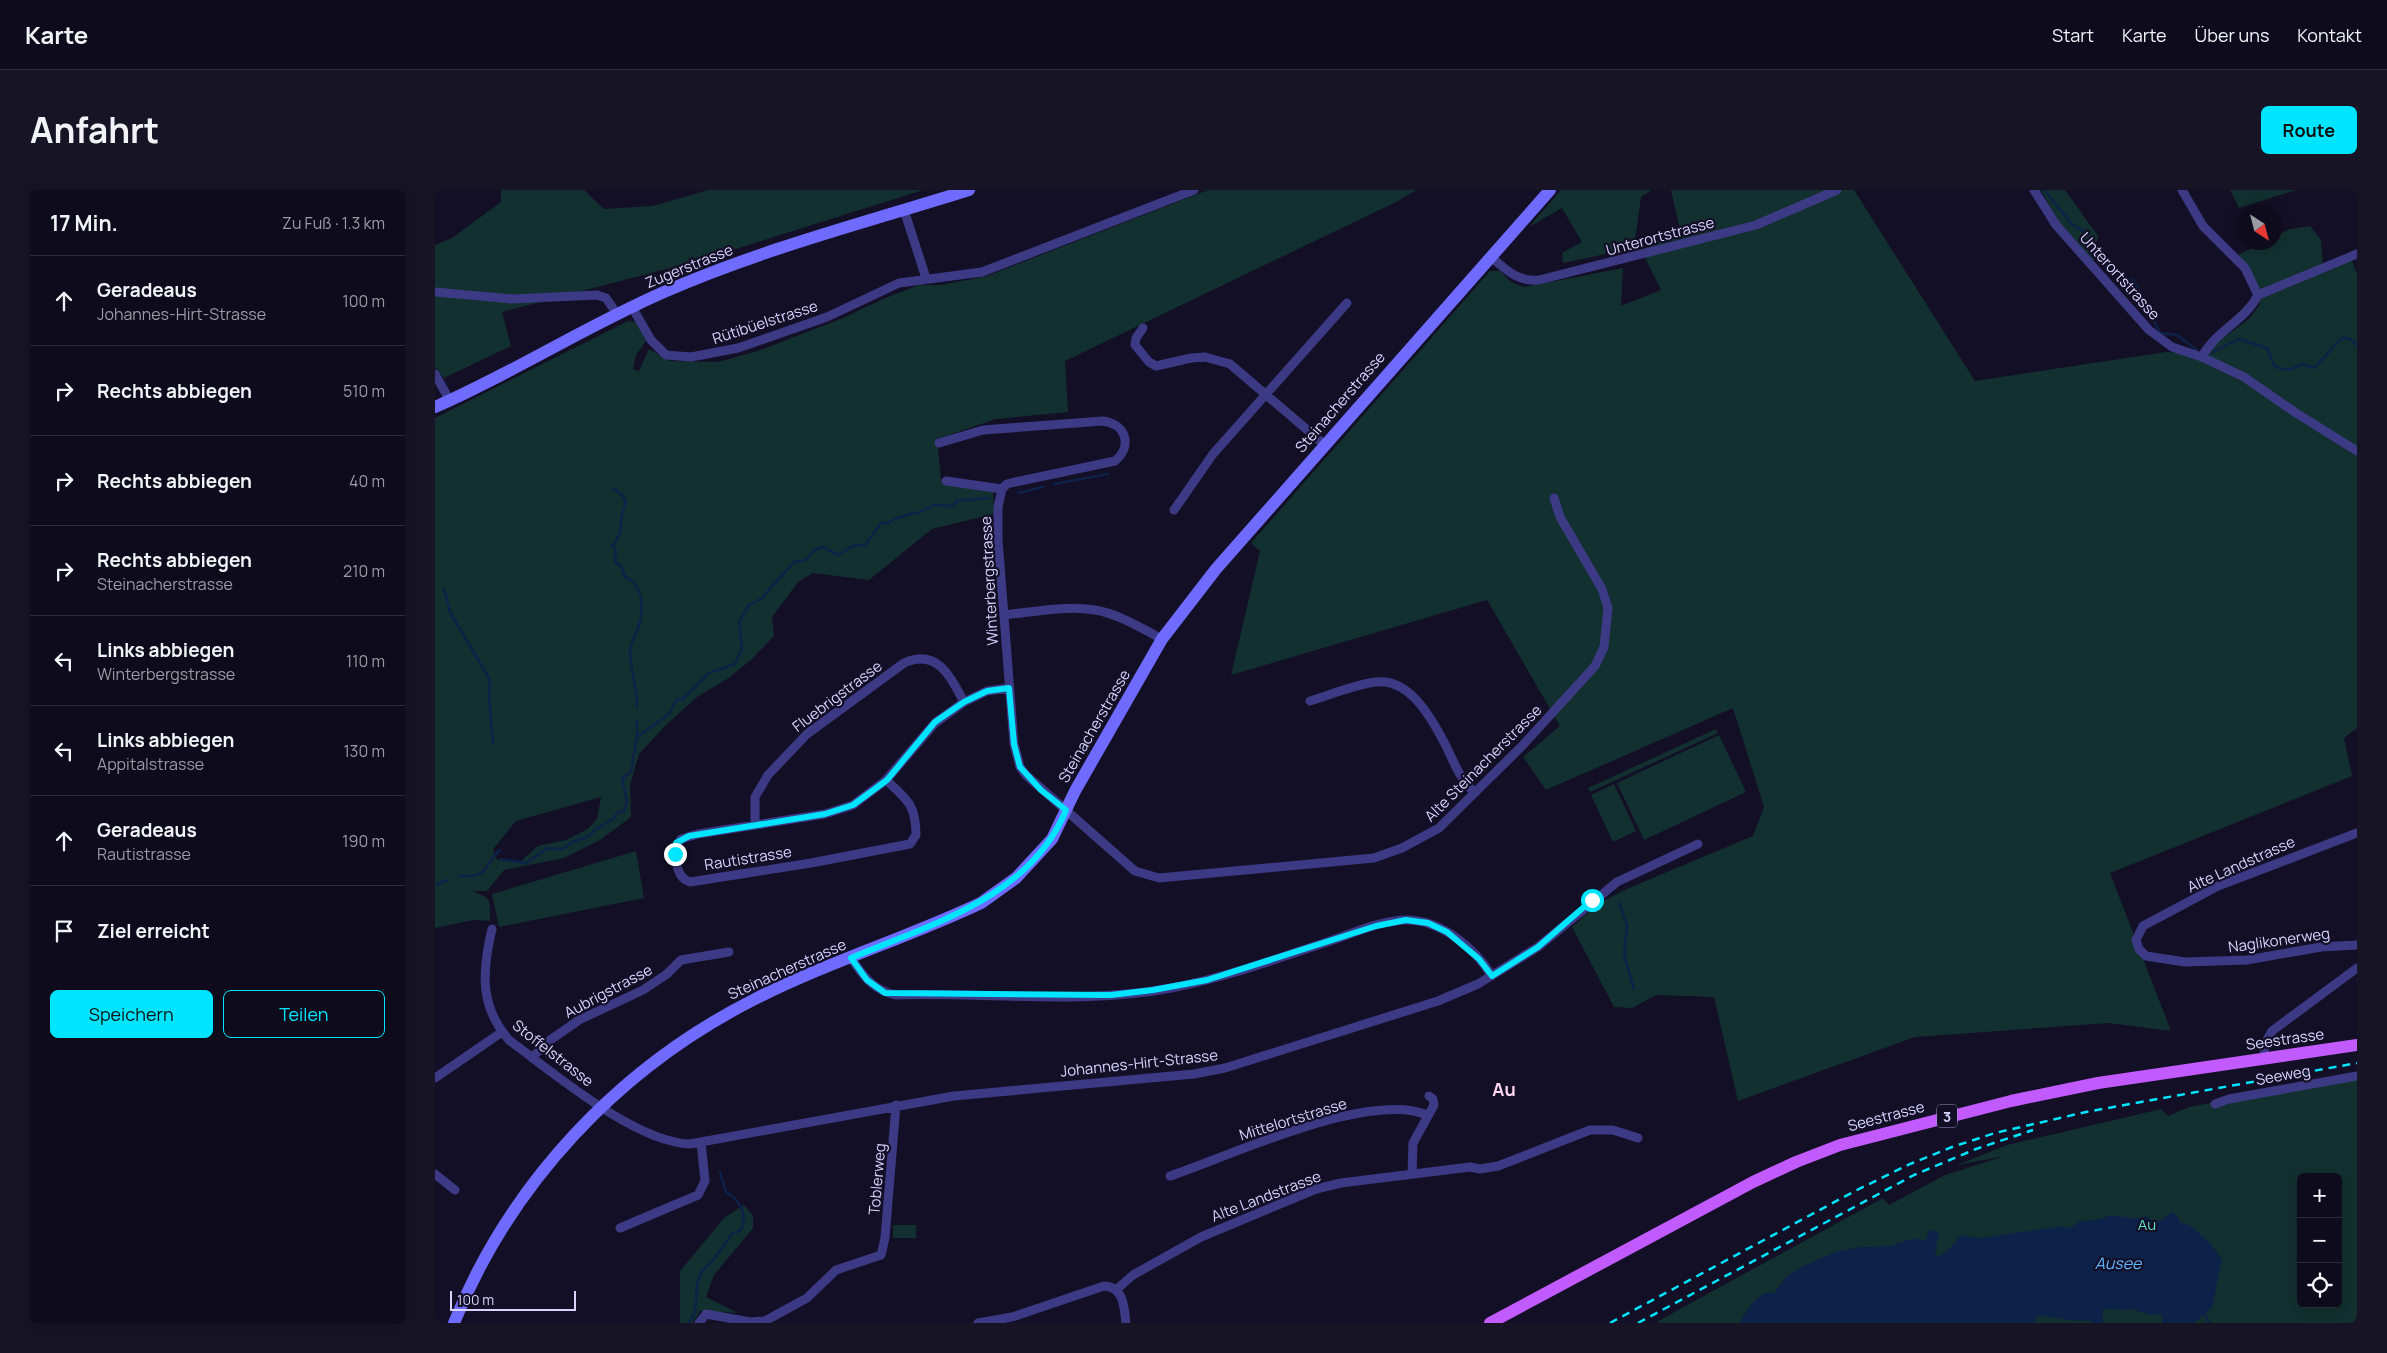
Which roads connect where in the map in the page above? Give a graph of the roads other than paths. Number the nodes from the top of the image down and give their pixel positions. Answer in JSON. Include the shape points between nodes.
{"nodes":[{"id":1,"x":969,"y":190,"type":"edge"},
{"id":2,"x":1194,"y":190,"type":"edge"},
{"id":3,"x":1550,"y":190,"type":"edge"},
{"id":4,"x":1837,"y":190,"type":"edge"},
{"id":5,"x":2033,"y":190,"type":"edge"},
{"id":6,"x":2182,"y":190,"type":"edge"},
{"id":7,"x":904,"y":210,"type":"junction"},
{"id":8,"x":2357,"y":254,"type":"edge"},
{"id":9,"x":1491,"y":257,"type":"junction"},
{"id":10,"x":926,"y":278,"type":"junction"},
{"id":11,"x":435,"y":292,"type":"edge"},
{"id":12,"x":2258,"y":294,"type":"junction"},
{"id":13,"x":1347,"y":303,"type":"dead end"},
{"id":14,"x":632,"y":307,"type":"junction"},
{"id":15,"x":617,"y":314,"type":"junction"},
{"id":16,"x":1143,"y":328,"type":"dead end"},
{"id":17,"x":2202,"y":357,"type":"junction"},
{"id":18,"x":435,"y":374,"type":"edge"},
{"id":19,"x":1266,"y":394,"type":"junction"},
{"id":20,"x":450,"y":401,"type":"junction"},
{"id":21,"x":435,"y":407,"type":"edge"},
{"id":22,"x":939,"y":443,"type":"dead end"},
{"id":23,"x":1325,"y":445,"type":"junction"},
{"id":24,"x":2357,"y":451,"type":"edge"},
{"id":25,"x":946,"y":480,"type":"dead end"},
{"id":26,"x":1001,"y":489,"type":"junction"},
{"id":27,"x":1554,"y":498,"type":"dead end"},
{"id":28,"x":1174,"y":510,"type":"dead end"},
{"id":29,"x":1003,"y":614,"type":"junction"},
{"id":30,"x":1162,"y":639,"type":"junction"},
{"id":31,"x":1009,"y":688,"type":"junction"},
{"id":32,"x":1310,"y":701,"type":"dead end"},
{"id":33,"x":964,"y":702,"type":"junction"},
{"id":34,"x":887,"y":780,"type":"junction"},
{"id":35,"x":1475,"y":793,"type":"junction"},
{"id":36,"x":1066,"y":810,"type":"junction"},
{"id":37,"x":755,"y":825,"type":"junction"},
{"id":38,"x":2357,"y":832,"type":"edge"},
{"id":39,"x":1698,"y":844,"type":"dead end"},
{"id":40,"x":492,"y":929,"type":"dead end"},
{"id":41,"x":2357,"y":945,"type":"edge"},
{"id":42,"x":729,"y":952,"type":"dead end"},
{"id":43,"x":2146,"y":956,"type":"joint"},
{"id":44,"x":851,"y":958,"type":"junction"},
{"id":45,"x":2357,"y":968,"type":"edge"},
{"id":46,"x":1492,"y":976,"type":"junction"},
{"id":47,"x":502,"y":1032,"type":"junction"},
{"id":48,"x":2357,"y":1045,"type":"edge"},
{"id":49,"x":532,"y":1058,"type":"junction"},
{"id":50,"x":2264,"y":1058,"type":"junction"},
{"id":51,"x":2357,"y":1076,"type":"edge"},
{"id":52,"x":435,"y":1078,"type":"edge"},
{"id":53,"x":1429,"y":1096,"type":"dead end"},
{"id":54,"x":2215,"y":1104,"type":"dead end"},
{"id":55,"x":896,"y":1105,"type":"junction"},
{"id":56,"x":602,"y":1106,"type":"junction"},
{"id":57,"x":1427,"y":1115,"type":"junction"},
{"id":58,"x":1638,"y":1138,"type":"dead end"},
{"id":59,"x":701,"y":1142,"type":"junction"},
{"id":60,"x":435,"y":1174,"type":"edge"},
{"id":61,"x":1412,"y":1174,"type":"junction"},
{"id":62,"x":1170,"y":1176,"type":"dead end"},
{"id":63,"x":455,"y":1190,"type":"dead end"},
{"id":64,"x":621,"y":1228,"type":"dead end"},
{"id":65,"x":1117,"y":1290,"type":"junction"},
{"id":66,"x":454,"y":1323,"type":"edge"},
{"id":67,"x":699,"y":1323,"type":"edge"},
{"id":68,"x":978,"y":1323,"type":"edge"},
{"id":69,"x":1126,"y":1323,"type":"edge"},
{"id":70,"x":1490,"y":1323,"type":"edge"}],
"edges":[{"from":1,"to":7,"type":"street","name":"Zugerstrasse"},
{"from":2,"to":10,"type":"street","name":"Rütibüelstrasse","via":[[982,272]]},
{"from":3,"to":9,"type":"street","name":"Steinacherstrasse"},
{"from":4,"to":9,"type":"street","name":"Unterortstrasse","via":[[1756,226],[1539,280],[1515,276]]},
{"from":5,"to":17,"type":"street","name":"Unterortstrasse","via":[[2056,225],[2149,330],[2173,346]]},
{"from":6,"to":12,"type":"street","via":[[2203,226],[2245,268]]},
{"from":7,"to":10,"type":"street"},
{"from":7,"to":14,"type":"street","name":"Zugerstrasse","via":[[768,253]]},
{"from":8,"to":12,"type":"street"},
{"from":9,"to":23,"type":"street","name":"Steinacherstrasse"},
{"from":10,"to":14,"type":"street","name":"Rütibüelstrasse","via":[[899,283],[803,326],[711,355],[666,355],[651,340]]},
{"from":11,"to":15,"type":"street","via":[[512,299],[597,295],[606,298]]},
{"from":12,"to":17,"type":"street","via":[[2251,308],[2213,340]]},
{"from":13,"to":19,"type":"street"},
{"from":14,"to":15,"type":"street","name":"Zugerstrasse"},
{"from":15,"to":20,"type":"street","name":"Zugerstrasse"},
{"from":16,"to":19,"type":"street","via":[[1135,345],[1153,365],[1191,358],[1218,360],[1230,364]]},
{"from":17,"to":24,"type":"street","name":"Unterortstrasse","via":[[2244,377]]},
{"from":18,"to":20,"type":"street"},
{"from":19,"to":23,"type":"street"},
{"from":19,"to":28,"type":"street","via":[[1213,454]]},
{"from":20,"to":21,"type":"street","name":"Zugerstrasse"},
{"from":22,"to":26,"type":"street","via":[[983,430],[1103,420],[1116,424],[1122,432],[1124,451],[1115,461],[1015,482]]},
{"from":23,"to":30,"type":"street","name":"Steinacherstrasse","via":[[1215,569]]},
{"from":25,"to":26,"type":"street"},
{"from":26,"to":29,"type":"street","name":"Winterbergstrasse","via":[[998,540]]},
{"from":27,"to":35,"type":"street","name":"Alte Steinacherstrasse","via":[[1568,534],[1602,590],[1608,608],[1604,647],[1582,682]]},
{"from":29,"to":30,"type":"street","via":[[1094,610]]},
{"from":29,"to":31,"type":"street","name":"Winterbergstrasse"},
{"from":30,"to":36,"type":"street","name":"Steinacherstrasse"},
{"from":31,"to":33,"type":"street","via":[[987,691]]},
{"from":31,"to":36,"type":"street","name":"Winterbergstrasse","via":[[1014,744],[1020,767]]},
{"from":32,"to":35,"type":"street","via":[[1377,682],[1396,684],[1419,702],[1463,779]]},
{"from":33,"to":34,"type":"street","via":[[935,722]]},
{"from":33,"to":37,"type":"street","name":"Fluebrigstrasse","via":[[939,664],[932,659],[917,657],[905,663],[807,734],[768,775],[755,797]]},
{"from":34,"to":37,"type":"street","name":"Rautistrasse","via":[[865,797],[839,810]]},
{"from":34,"to":37,"type":"street","name":"Rautistrasse","via":[[907,798],[913,810],[917,834],[910,844],[690,882],[682,877],[675,848],[681,839]]},
{"from":35,"to":36,"type":"street","name":"Alte Steinacherstrasse","via":[[1428,836],[1374,858],[1159,878],[1135,871]]},
{"from":36,"to":44,"type":"street","name":"Steinacherstrasse","via":[[1045,849],[1005,887],[968,909]]},
{"from":38,"to":43,"type":"street","name":"Alte Landstrasse","via":[[2218,886],[2143,926],[2136,940]]},
{"from":39,"to":46,"type":"street","name":"Johannes-Hirt-Strasse","via":[[1617,882],[1538,947]]},
{"from":40,"to":47,"type":"street","name":"Stoffelstrasse","via":[[484,983],[491,1011]]},
{"from":41,"to":43,"type":"street","name":"Naglikonerweg","via":[[2321,947],[2224,962],[2185,962]]},
{"from":42,"to":49,"type":"street","name":"Aubrigstrasse","via":[[681,960],[643,990],[572,1025],[546,1043]]},
{"from":44,"to":46,"type":"street","via":[[875,987],[896,995],[1111,995],[1207,980],[1376,926],[1406,920],[1428,923],[1447,932],[1479,959]]},
{"from":44,"to":56,"type":"street","name":"Steinacherstrasse","via":[[757,998],[705,1027],[663,1056]]},
{"from":45,"to":50,"type":"street","via":[[2272,1031],[2265,1044]]},
{"from":46,"to":55,"type":"street","name":"Johannes-Hirt-Strasse","via":[[1438,1001],[1225,1068],[1005,1094],[961,1094]]},
{"from":47,"to":49,"type":"street","name":"Stoffelstrasse"},
{"from":47,"to":52,"type":"street"},
{"from":48,"to":50,"type":"main road","name":"Seestrasse","number":"3"},
{"from":49,"to":56,"type":"street","name":"Stoffelstrasse"},
{"from":50,"to":70,"type":"main road","name":"Seestrasse","number":"3","via":[[2098,1083],[2011,1101],[1840,1145],[1753,1182]]},
{"from":51,"to":54,"type":"street","name":"Seeweg"},
{"from":53,"to":57,"type":"street","via":[[1433,1105]]},
{"from":55,"to":59,"type":"street","name":"Johannes-Hirt-Strasse"},
{"from":55,"to":67,"type":"street","name":"Toblerweg","via":[[881,1255],[836,1270],[807,1298],[765,1321],[750,1322],[706,1314]]},
{"from":56,"to":59,"type":"street","name":"Johannes-Hirt-Strasse","via":[[667,1142]]},
{"from":56,"to":66,"type":"street","name":"Steinacherstrasse","via":[[562,1146],[512,1213],[477,1272]]},
{"from":57,"to":61,"type":"street","via":[[1413,1143]]},
{"from":57,"to":62,"type":"street","name":"Mittelortstrasse","via":[[1386,1108],[1355,1114],[1264,1141]]},
{"from":58,"to":61,"type":"street","name":"Alte Landstrasse","via":[[1613,1130],[1590,1130],[1498,1166]]},
{"from":59,"to":64,"type":"street","via":[[705,1181],[698,1195]]},
{"from":60,"to":63,"type":"street"},
{"from":61,"to":65,"type":"street","name":"Alte Landstrasse","via":[[1341,1183],[1291,1197],[1201,1236],[1133,1275]]},
{"from":65,"to":68,"type":"street","via":[[1097,1288],[1012,1317]]},
{"from":65,"to":69,"type":"street","via":[[1124,1302]]}]}
